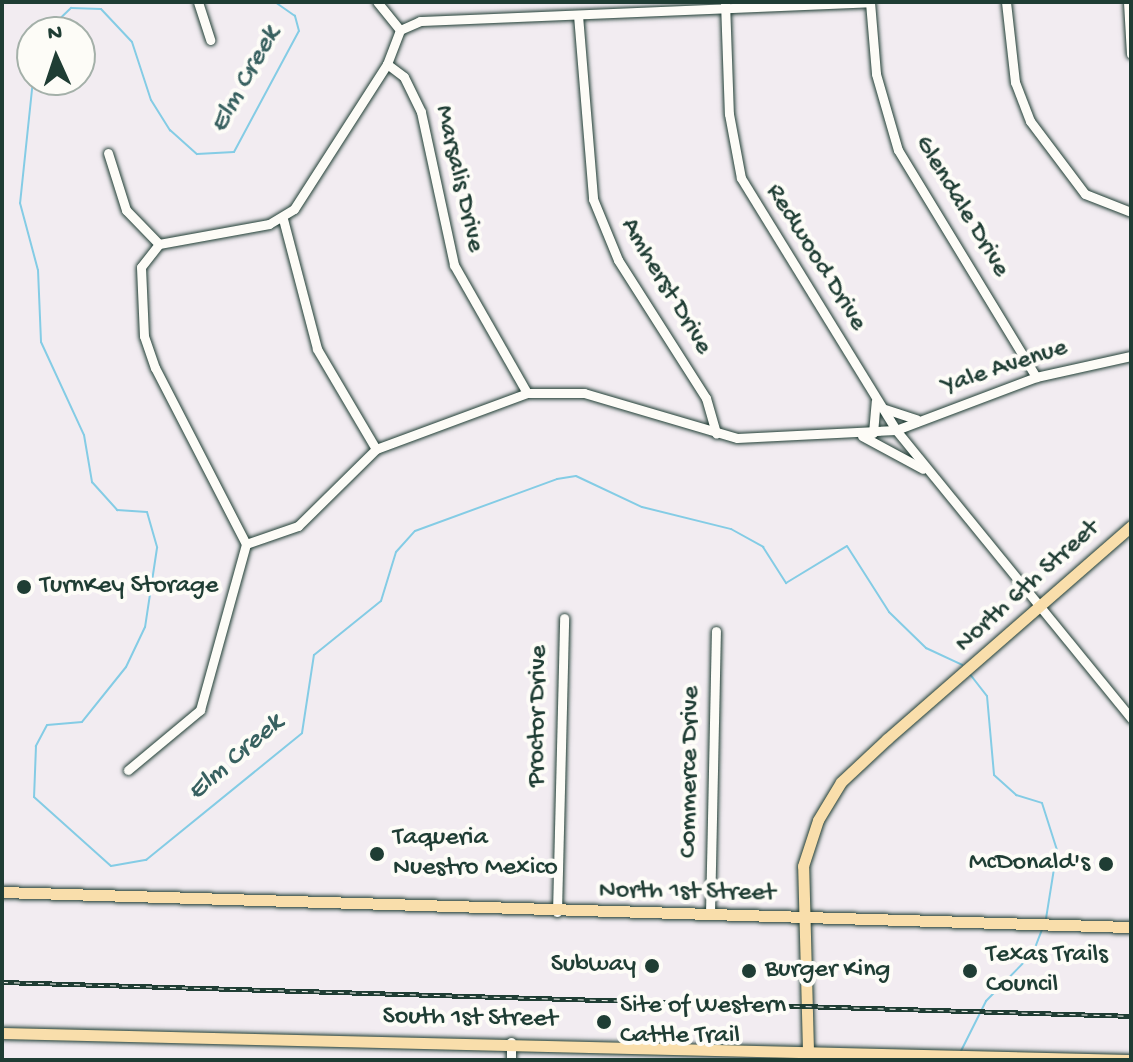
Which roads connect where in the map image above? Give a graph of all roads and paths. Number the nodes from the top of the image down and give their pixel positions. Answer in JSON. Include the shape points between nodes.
{"nodes":[{"id":1,"x":198,"y":2,"type":"edge"},
{"id":2,"x":377,"y":2,"type":"edge"},
{"id":3,"x":868,"y":2,"type":"edge"},
{"id":4,"x":1006,"y":2,"type":"edge"},
{"id":5,"x":1128,"y":2,"type":"edge"},
{"id":6,"x":725,"y":4,"type":"edge"},
{"id":7,"x":578,"y":15,"type":"junction"},
{"id":8,"x":400,"y":30,"type":"junction"},
{"id":9,"x":210,"y":40,"type":"dead end"},
{"id":10,"x":1131,"y":54,"type":"edge"},
{"id":11,"x":387,"y":64,"type":"junction"},
{"id":12,"x":108,"y":153,"type":"dead end"},
{"id":13,"x":1131,"y":212,"type":"edge"},
{"id":14,"x":283,"y":219,"type":"junction"},
{"id":15,"x":159,"y":244,"type":"junction"},
{"id":16,"x":1131,"y":356,"type":"edge"},
{"id":17,"x":1036,"y":377,"type":"junction"},
{"id":18,"x":527,"y":393,"type":"junction"},
{"id":19,"x":875,"y":394,"type":"junction"},
{"id":20,"x":884,"y":409,"type":"junction"},
{"id":21,"x":920,"y":419,"type":"junction"},
{"id":22,"x":896,"y":430,"type":"junction"},
{"id":23,"x":855,"y":433,"type":"junction"},
{"id":24,"x":873,"y":433,"type":"junction"},
{"id":25,"x":716,"y":434,"type":"junction"},
{"id":26,"x":909,"y":447,"type":"junction"},
{"id":27,"x":376,"y":449,"type":"junction"},
{"id":28,"x":934,"y":477,"type":"junction"},
{"id":29,"x":1131,"y":526,"type":"edge"},
{"id":30,"x":246,"y":544,"type":"junction"},
{"id":31,"x":1042,"y":605,"type":"junction"},
{"id":32,"x":564,"y":618,"type":"dead end"},
{"id":33,"x":716,"y":631,"type":"dead end"},
{"id":34,"x":1131,"y":718,"type":"edge"},
{"id":35,"x":128,"y":770,"type":"dead end"},
{"id":36,"x":2,"y":892,"type":"edge"},
{"id":37,"x":557,"y":912,"type":"junction"},
{"id":38,"x":710,"y":914,"type":"junction"},
{"id":39,"x":803,"y":918,"type":"junction"},
{"id":40,"x":1131,"y":927,"type":"edge"},
{"id":41,"x":2,"y":1033,"type":"edge"},
{"id":42,"x":511,"y":1042,"type":"junction"},
{"id":43,"x":808,"y":1056,"type":"edge"},
{"id":44,"x":1046,"y":1059,"type":"edge"},
{"id":45,"x":511,"y":1060,"type":"edge"},
{"id":46,"x":1129,"y":1060,"type":"edge"}],
"edges":[{"from":1,"to":9,"type":"street"},
{"from":2,"to":8,"type":"street"},
{"from":3,"to":6,"type":"street"},
{"from":3,"to":17,"type":"street","name":"Glendale Drive","via":[[876,74],[898,150]]},
{"from":4,"to":13,"type":"street","via":[[1013,71],[1030,121],[1085,194]]},
{"from":5,"to":10,"type":"street"},
{"from":6,"to":7,"type":"street"},
{"from":6,"to":19,"type":"street","name":"Redwood Drive","via":[[729,114],[741,178]]},
{"from":7,"to":8,"type":"street","via":[[420,21]]},
{"from":7,"to":25,"type":"street","name":"Amherst Drive","via":[[593,199],[618,260],[706,398]]},
{"from":8,"to":11,"type":"street"},
{"from":11,"to":14,"type":"street","via":[[350,129]]},
{"from":11,"to":18,"type":"street","name":"Marsalis Drive","via":[[404,77],[421,112],[454,265]]},
{"from":12,"to":15,"type":"street","via":[[126,210]]},
{"from":14,"to":15,"type":"street"},
{"from":14,"to":27,"type":"street","via":[[317,349]]},
{"from":15,"to":30,"type":"street","via":[[141,267],[144,336],[178,423]]},
{"from":16,"to":17,"type":"street","name":"Yale Avenue"},
{"from":17,"to":21,"type":"street","name":"Yale Avenue"},
{"from":18,"to":25,"type":"street","name":"Yale Avenue","via":[[584,393]]},
{"from":18,"to":27,"type":"street"},
{"from":19,"to":20,"type":"street","name":"Redwood Drive"},
{"from":19,"to":24,"type":"street"},
{"from":20,"to":21,"type":"street"},
{"from":20,"to":22,"type":"street","name":"Redwood Drive"},
{"from":21,"to":22,"type":"street","name":"Yale Avenue"},
{"from":21,"to":26,"type":"street"},
{"from":22,"to":24,"type":"street","name":"Yale Avenue"},
{"from":22,"to":26,"type":"street","name":"Redwood Drive"},
{"from":23,"to":24,"type":"street","name":"Yale Avenue"},
{"from":23,"to":25,"type":"street","name":"Yale Avenue"},
{"from":23,"to":28,"type":"street"},
{"from":26,"to":28,"type":"street","name":"Redwood Drive"},
{"from":27,"to":30,"type":"street","via":[[298,526]]},
{"from":28,"to":31,"type":"street","name":"Redwood Drive"},
{"from":29,"to":31,"type":"main road","name":"North 6th Street"},
{"from":30,"to":35,"type":"street","via":[[200,710]]},
{"from":31,"to":34,"type":"street","name":"Redwood Drive"},
{"from":31,"to":39,"type":"main road","name":"North 6th Street","via":[[841,782],[810,841]]},
{"from":32,"to":37,"type":"street","name":"Proctor Drive"},
{"from":33,"to":38,"type":"street","name":"Commerce Drive"},
{"from":36,"to":37,"type":"main road","name":"North 1st Street"},
{"from":37,"to":38,"type":"main road","name":"North 1st Street"},
{"from":38,"to":39,"type":"main road","name":"North 1st Street"},
{"from":39,"to":40,"type":"main road","name":"North 1st Street"},
{"from":39,"to":43,"type":"main road","name":"North 6th Street"},
{"from":41,"to":42,"type":"main road","name":"South 1st Street"},
{"from":42,"to":43,"type":"main road","name":"South 1st Street"},
{"from":42,"to":45,"type":"street"},
{"from":43,"to":44,"type":"main road","name":"South 1st Street"},
{"from":44,"to":46,"type":"main road","name":"South 1st Street"}]}
